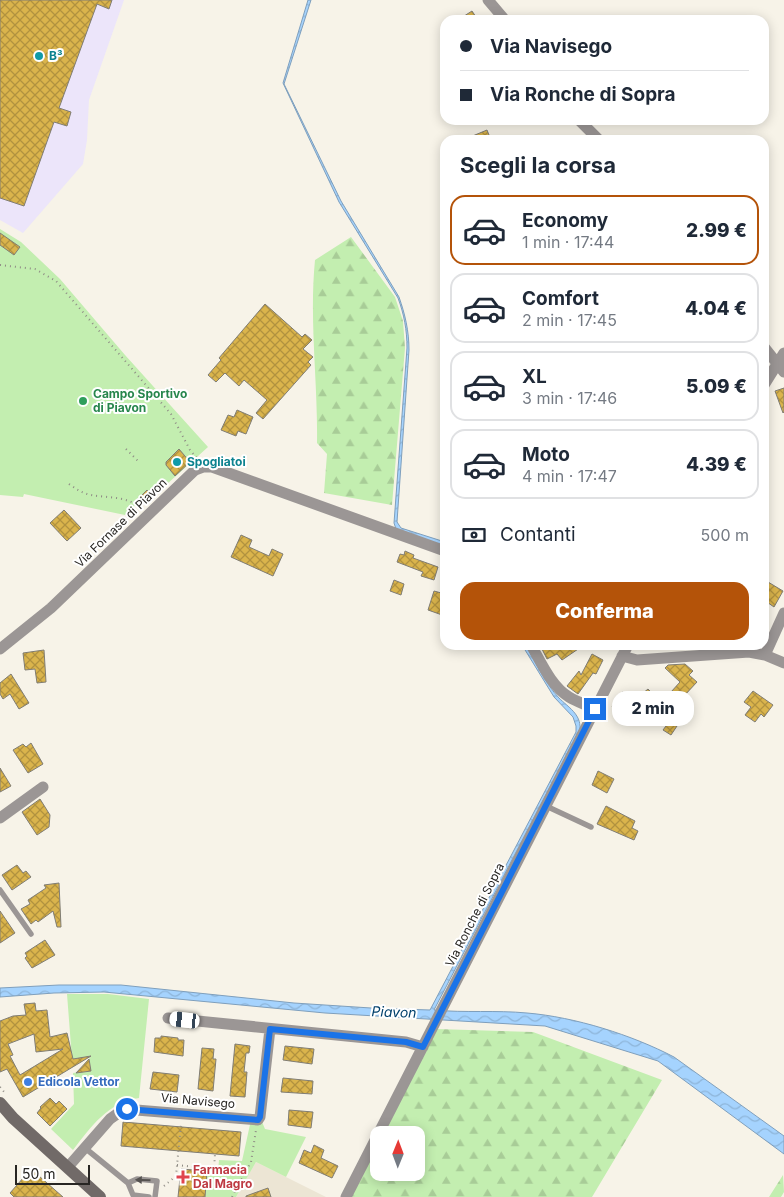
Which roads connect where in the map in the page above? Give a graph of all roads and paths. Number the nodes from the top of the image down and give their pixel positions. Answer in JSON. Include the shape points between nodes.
{"nodes":[{"id":1,"x":488,"y":0,"type":"edge"},
{"id":2,"x":501,"y":15,"type":"edge"},
{"id":3,"x":584,"y":125,"type":"edge"},
{"id":4,"x":594,"y":135,"type":"edge"},
{"id":5,"x":0,"y":265,"type":"edge"},
{"id":6,"x":769,"y":353,"type":"edge"},
{"id":7,"x":784,"y":353,"type":"edge"},
{"id":8,"x":781,"y":367,"type":"edge"},
{"id":9,"x":769,"y":380,"type":"edge"},
{"id":10,"x":126,"y":449,"type":"dead end"},
{"id":11,"x":138,"y":461,"type":"dead end"},
{"id":12,"x":200,"y":468,"type":"junction"},
{"id":13,"x":69,"y":484,"type":"dead end"},
{"id":14,"x":148,"y":514,"type":"junction"},
{"id":15,"x":440,"y":549,"type":"edge"},
{"id":16,"x":784,"y":612,"type":"edge"},
{"id":17,"x":769,"y":646,"type":"edge"},
{"id":18,"x":0,"y":649,"type":"edge"},
{"id":19,"x":534,"y":650,"type":"edge"},
{"id":20,"x":625,"y":650,"type":"edge"},
{"id":21,"x":767,"y":650,"type":"edge"},
{"id":22,"x":765,"y":655,"type":"junction"},
{"id":23,"x":622,"y":656,"type":"junction"},
{"id":24,"x":784,"y":663,"type":"edge"},
{"id":25,"x":595,"y":709,"type":"junction"},
{"id":26,"x":43,"y":787,"type":"dead end"},
{"id":27,"x":546,"y":806,"type":"junction"},
{"id":28,"x":0,"y":818,"type":"edge"},
{"id":29,"x":591,"y":827,"type":"dead end"},
{"id":30,"x":0,"y":890,"type":"edge"},
{"id":31,"x":30,"y":934,"type":"dead end"},
{"id":32,"x":168,"y":1018,"type":"dead end"},
{"id":33,"x":270,"y":1029,"type":"junction"},
{"id":34,"x":423,"y":1047,"type":"junction"},
{"id":35,"x":0,"y":1103,"type":"edge"},
{"id":36,"x":0,"y":1112,"type":"edge"},
{"id":37,"x":182,"y":1114,"type":"junction"},
{"id":38,"x":13,"y":1118,"type":"junction"},
{"id":39,"x":258,"y":1120,"type":"junction"},
{"id":40,"x":85,"y":1148,"type":"junction"},
{"id":41,"x":215,"y":1154,"type":"dead end"},
{"id":42,"x":177,"y":1165,"type":"junction"},
{"id":43,"x":68,"y":1167,"type":"junction"},
{"id":44,"x":128,"y":1184,"type":"junction"},
{"id":45,"x":156,"y":1194,"type":"edge"},
{"id":46,"x":100,"y":1197,"type":"edge"},
{"id":47,"x":148,"y":1197,"type":"edge"},
{"id":48,"x":232,"y":1197,"type":"edge"},
{"id":49,"x":346,"y":1197,"type":"edge"}],
"edges":[{"from":1,"to":2,"type":"street"},
{"from":3,"to":4,"type":"street"},
{"from":5,"to":12,"type":"path","via":[[35,269],[56,281],[171,414]]},
{"from":6,"to":8,"type":"street"},
{"from":7,"to":8,"type":"street"},
{"from":8,"to":9,"type":"street"},
{"from":10,"to":11,"type":"path"},
{"from":12,"to":14,"type":"street","name":"Via Fornase di Piavon"},
{"from":12,"to":15,"type":"street","via":[[212,467]]},
{"from":13,"to":14,"type":"path","via":[[90,494],[133,502]]},
{"from":14,"to":18,"type":"street","name":"Via Fornase di Piavon","via":[[51,608]]},
{"from":16,"to":17,"type":"street"},
{"from":19,"to":25,"type":"street","via":[[562,692]]},
{"from":20,"to":23,"type":"street","name":"Via Ronche di Sopra"},
{"from":21,"to":22,"type":"street"},
{"from":22,"to":23,"type":"street","via":[[741,652],[637,660]]},
{"from":22,"to":24,"type":"street"},
{"from":23,"to":25,"type":"street","name":"Via Ronche di Sopra"},
{"from":25,"to":27,"type":"street","name":"Via Ronche di Sopra"},
{"from":26,"to":28,"type":"street"},
{"from":27,"to":29,"type":"lane"},
{"from":27,"to":34,"type":"street","name":"Via Ronche di Sopra"},
{"from":30,"to":31,"type":"lane"},
{"from":32,"to":33,"type":"street"},
{"from":33,"to":34,"type":"street","via":[[406,1042]]},
{"from":33,"to":39,"type":"street"},
{"from":34,"to":49,"type":"street","name":"Via Ronche di Sopra"},
{"from":35,"to":38,"type":"main road"},
{"from":36,"to":38,"type":"main road"},
{"from":37,"to":39,"type":"street","name":"Via Navisego"},
{"from":37,"to":40,"type":"street","name":"Via Navisego","via":[[124,1109],[110,1119]]},
{"from":37,"to":42,"type":"path"},
{"from":38,"to":43,"type":"main road"},
{"from":39,"to":48,"type":"path","via":[[251,1162]]},
{"from":40,"to":43,"type":"street","name":"Via Navisego"},
{"from":40,"to":44,"type":"lane"},
{"from":41,"to":42,"type":"path","via":[[214,1169]]},
{"from":42,"to":45,"type":"path","via":[[176,1176]]},
{"from":43,"to":46,"type":"main road"},
{"from":45,"to":44,"type":"lane","one_way":true,"via":[[157,1181],[137,1179]]},
{"from":44,"to":47,"type":"lane","via":[[133,1196]]}]}
